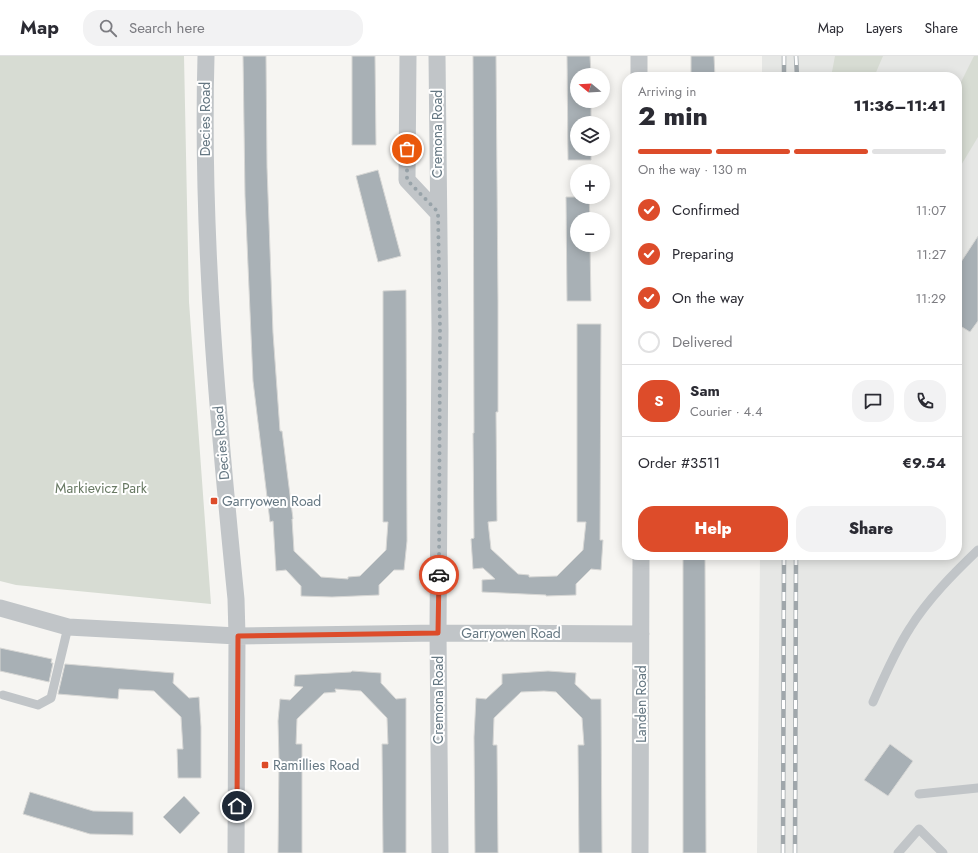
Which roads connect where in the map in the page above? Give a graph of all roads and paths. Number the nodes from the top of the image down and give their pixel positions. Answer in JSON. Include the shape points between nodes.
{"nodes":[{"id":1,"x":206,"y":56,"type":"edge"},
{"id":2,"x":408,"y":56,"type":"edge"},
{"id":3,"x":437,"y":56,"type":"edge"},
{"id":4,"x":639,"y":56,"type":"edge"},
{"id":5,"x":639,"y":72,"type":"edge"},
{"id":6,"x":438,"y":212,"type":"junction"},
{"id":7,"x":978,"y":550,"type":"edge"},
{"id":8,"x":641,"y":560,"type":"edge"},
{"id":9,"x":0,"y":608,"type":"edge"},
{"id":10,"x":68,"y":627,"type":"junction"},
{"id":11,"x":438,"y":633,"type":"junction"},
{"id":12,"x":641,"y":634,"type":"junction"},
{"id":13,"x":238,"y":636,"type":"junction"},
{"id":14,"x":2,"y":695,"type":"dead end"},
{"id":15,"x":873,"y":702,"type":"dead end"},
{"id":16,"x":978,"y":788,"type":"edge"},
{"id":17,"x":919,"y":794,"type":"dead end"},
{"id":18,"x":236,"y":853,"type":"edge"},
{"id":19,"x":440,"y":853,"type":"edge"},
{"id":20,"x":640,"y":853,"type":"edge"},
{"id":21,"x":898,"y":853,"type":"edge"},
{"id":22,"x":943,"y":853,"type":"edge"}],
"edges":[{"from":1,"to":13,"type":"street","name":"Decies Road","via":[[205,160],[213,354]]},
{"from":2,"to":6,"type":"street","name":"Cremona Road","via":[[407,180]]},
{"from":3,"to":6,"type":"street","name":"Cremona Road"},
{"from":4,"to":5,"type":"street"},
{"from":6,"to":11,"type":"street","name":"Cremona Road"},
{"from":7,"to":15,"type":"lane","via":[[910,627],[894,654]]},
{"from":8,"to":12,"type":"street","name":"Landen Road"},
{"from":9,"to":10,"type":"street","name":"Garryowen Road"},
{"from":10,"to":13,"type":"street","name":"Garryowen Road"},
{"from":10,"to":14,"type":"lane","via":[[51,698],[38,705]]},
{"from":11,"to":12,"type":"street","name":"Garryowen Road"},
{"from":11,"to":13,"type":"street","name":"Garryowen Road"},
{"from":11,"to":19,"type":"street","name":"Cremona Road"},
{"from":12,"to":20,"type":"street","name":"Landen Road"},
{"from":13,"to":18,"type":"street","name":"Decies Road"},
{"from":16,"to":17,"type":"lane"},
{"from":21,"to":22,"type":"lane","via":[[919,829]]}]}
